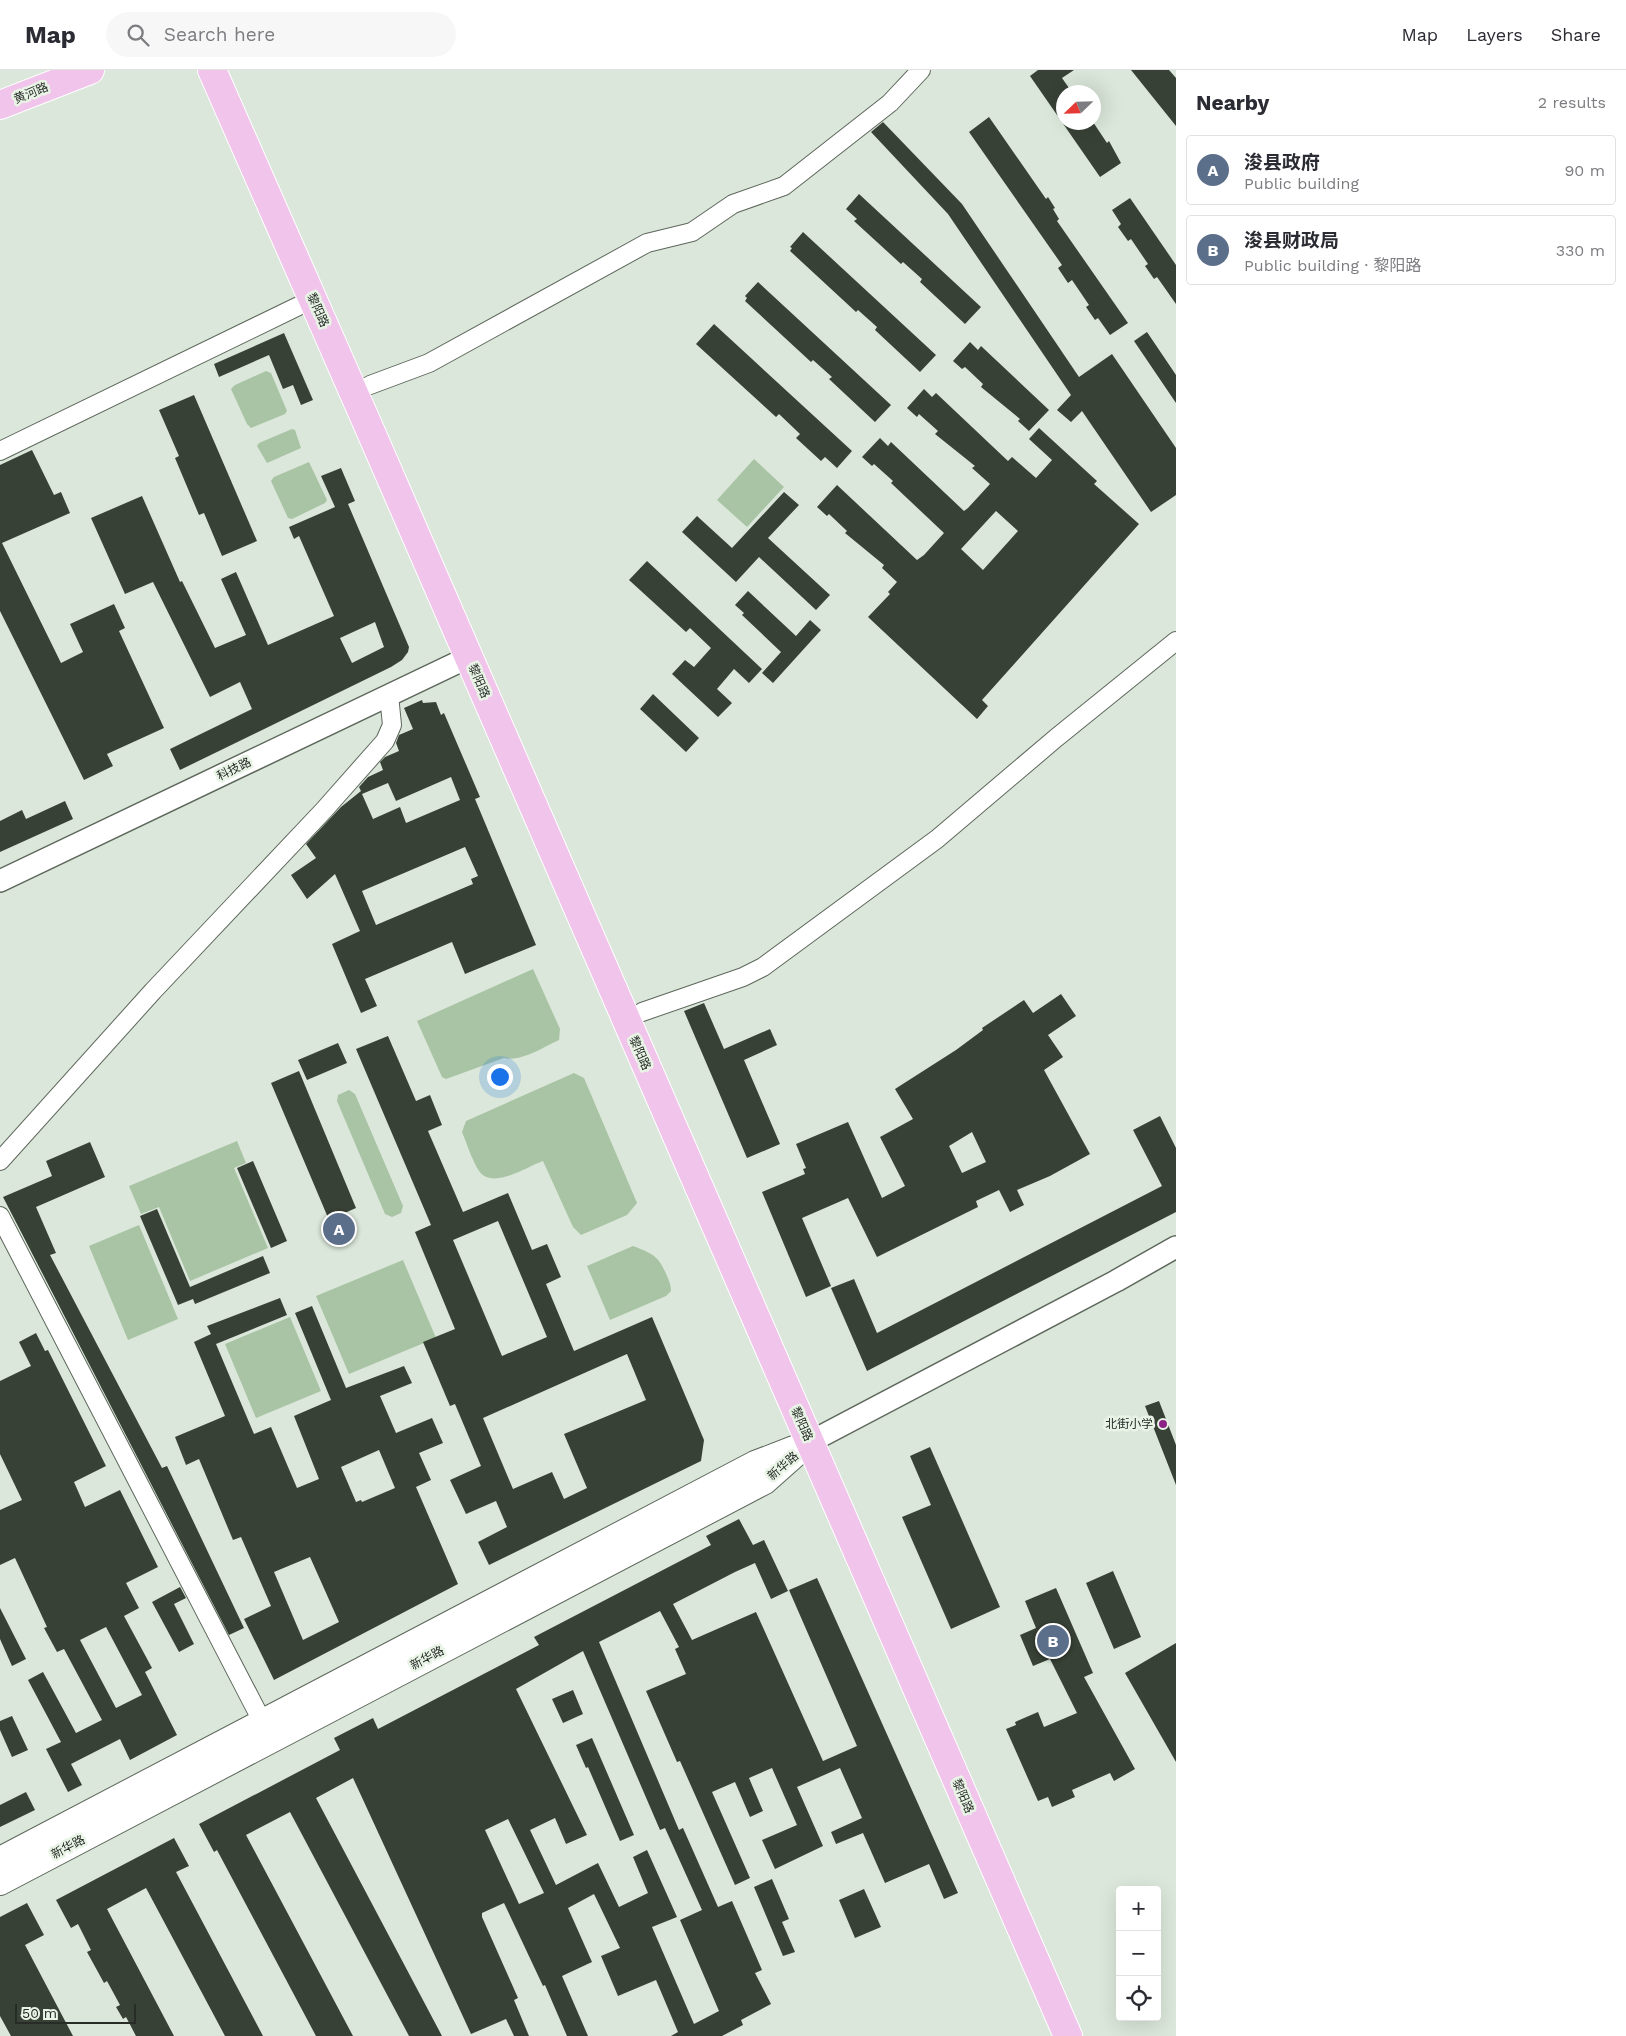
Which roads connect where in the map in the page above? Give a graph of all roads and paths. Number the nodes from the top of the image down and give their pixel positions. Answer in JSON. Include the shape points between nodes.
{"nodes":[{"id":1,"x":90,"y":70,"type":"edge"},
{"id":2,"x":212,"y":70,"type":"edge"},
{"id":3,"x":232,"y":70,"type":"edge"},
{"id":4,"x":921,"y":70,"type":"edge"},
{"id":5,"x":0,"y":105,"type":"edge"},
{"id":6,"x":313,"y":299,"type":"junction"},
{"id":7,"x":370,"y":386,"type":"junction"},
{"id":8,"x":0,"y":451,"type":"edge"},
{"id":9,"x":1176,"y":641,"type":"edge"},
{"id":10,"x":469,"y":657,"type":"junction"},
{"id":11,"x":389,"y":695,"type":"junction"},
{"id":12,"x":0,"y":881,"type":"edge"},
{"id":13,"x":642,"y":1012,"type":"junction"},
{"id":14,"x":0,"y":1161,"type":"edge"},
{"id":15,"x":0,"y":1216,"type":"edge"},
{"id":16,"x":1176,"y":1247,"type":"edge"},
{"id":17,"x":818,"y":1438,"type":"junction"},
{"id":18,"x":262,"y":1722,"type":"junction"},
{"id":19,"x":0,"y":1859,"type":"edge"},
{"id":20,"x":0,"y":1883,"type":"edge"},
{"id":21,"x":1068,"y":2036,"type":"edge"},
{"id":22,"x":1087,"y":2036,"type":"edge"}],
"edges":[{"from":1,"to":5,"type":"main road","name":"黄河路"},
{"from":2,"to":6,"type":"main road","name":"黎阳路"},
{"from":3,"to":7,"type":"main road","name":"黎阳路"},
{"from":4,"to":7,"type":"street","via":[[890,103],[784,186],[733,204],[692,232],[647,243],[428,363]]},
{"from":6,"to":8,"type":"street"},
{"from":6,"to":10,"type":"main road","name":"黎阳路"},
{"from":7,"to":13,"type":"main road","name":"黎阳路"},
{"from":9,"to":13,"type":"street","via":[[937,839],[763,967],[744,977]]},
{"from":10,"to":11,"type":"street","name":"科技路"},
{"from":10,"to":17,"type":"main road","name":"黎阳路"},
{"from":11,"to":12,"type":"street","name":"科技路"},
{"from":11,"to":14,"type":"street","via":[[392,724],[385,741]]},
{"from":13,"to":17,"type":"main road","name":"黎阳路"},
{"from":15,"to":18,"type":"street"},
{"from":16,"to":17,"type":"street"},
{"from":17,"to":18,"type":"main road","name":"新华路","via":[[755,1463]]},
{"from":17,"to":20,"type":"main road","name":"新华路","via":[[765,1482]]},
{"from":17,"to":21,"type":"main road","name":"黎阳路"},
{"from":17,"to":22,"type":"main road","name":"黎阳路"},
{"from":18,"to":19,"type":"main road","name":"新华路"}]}
